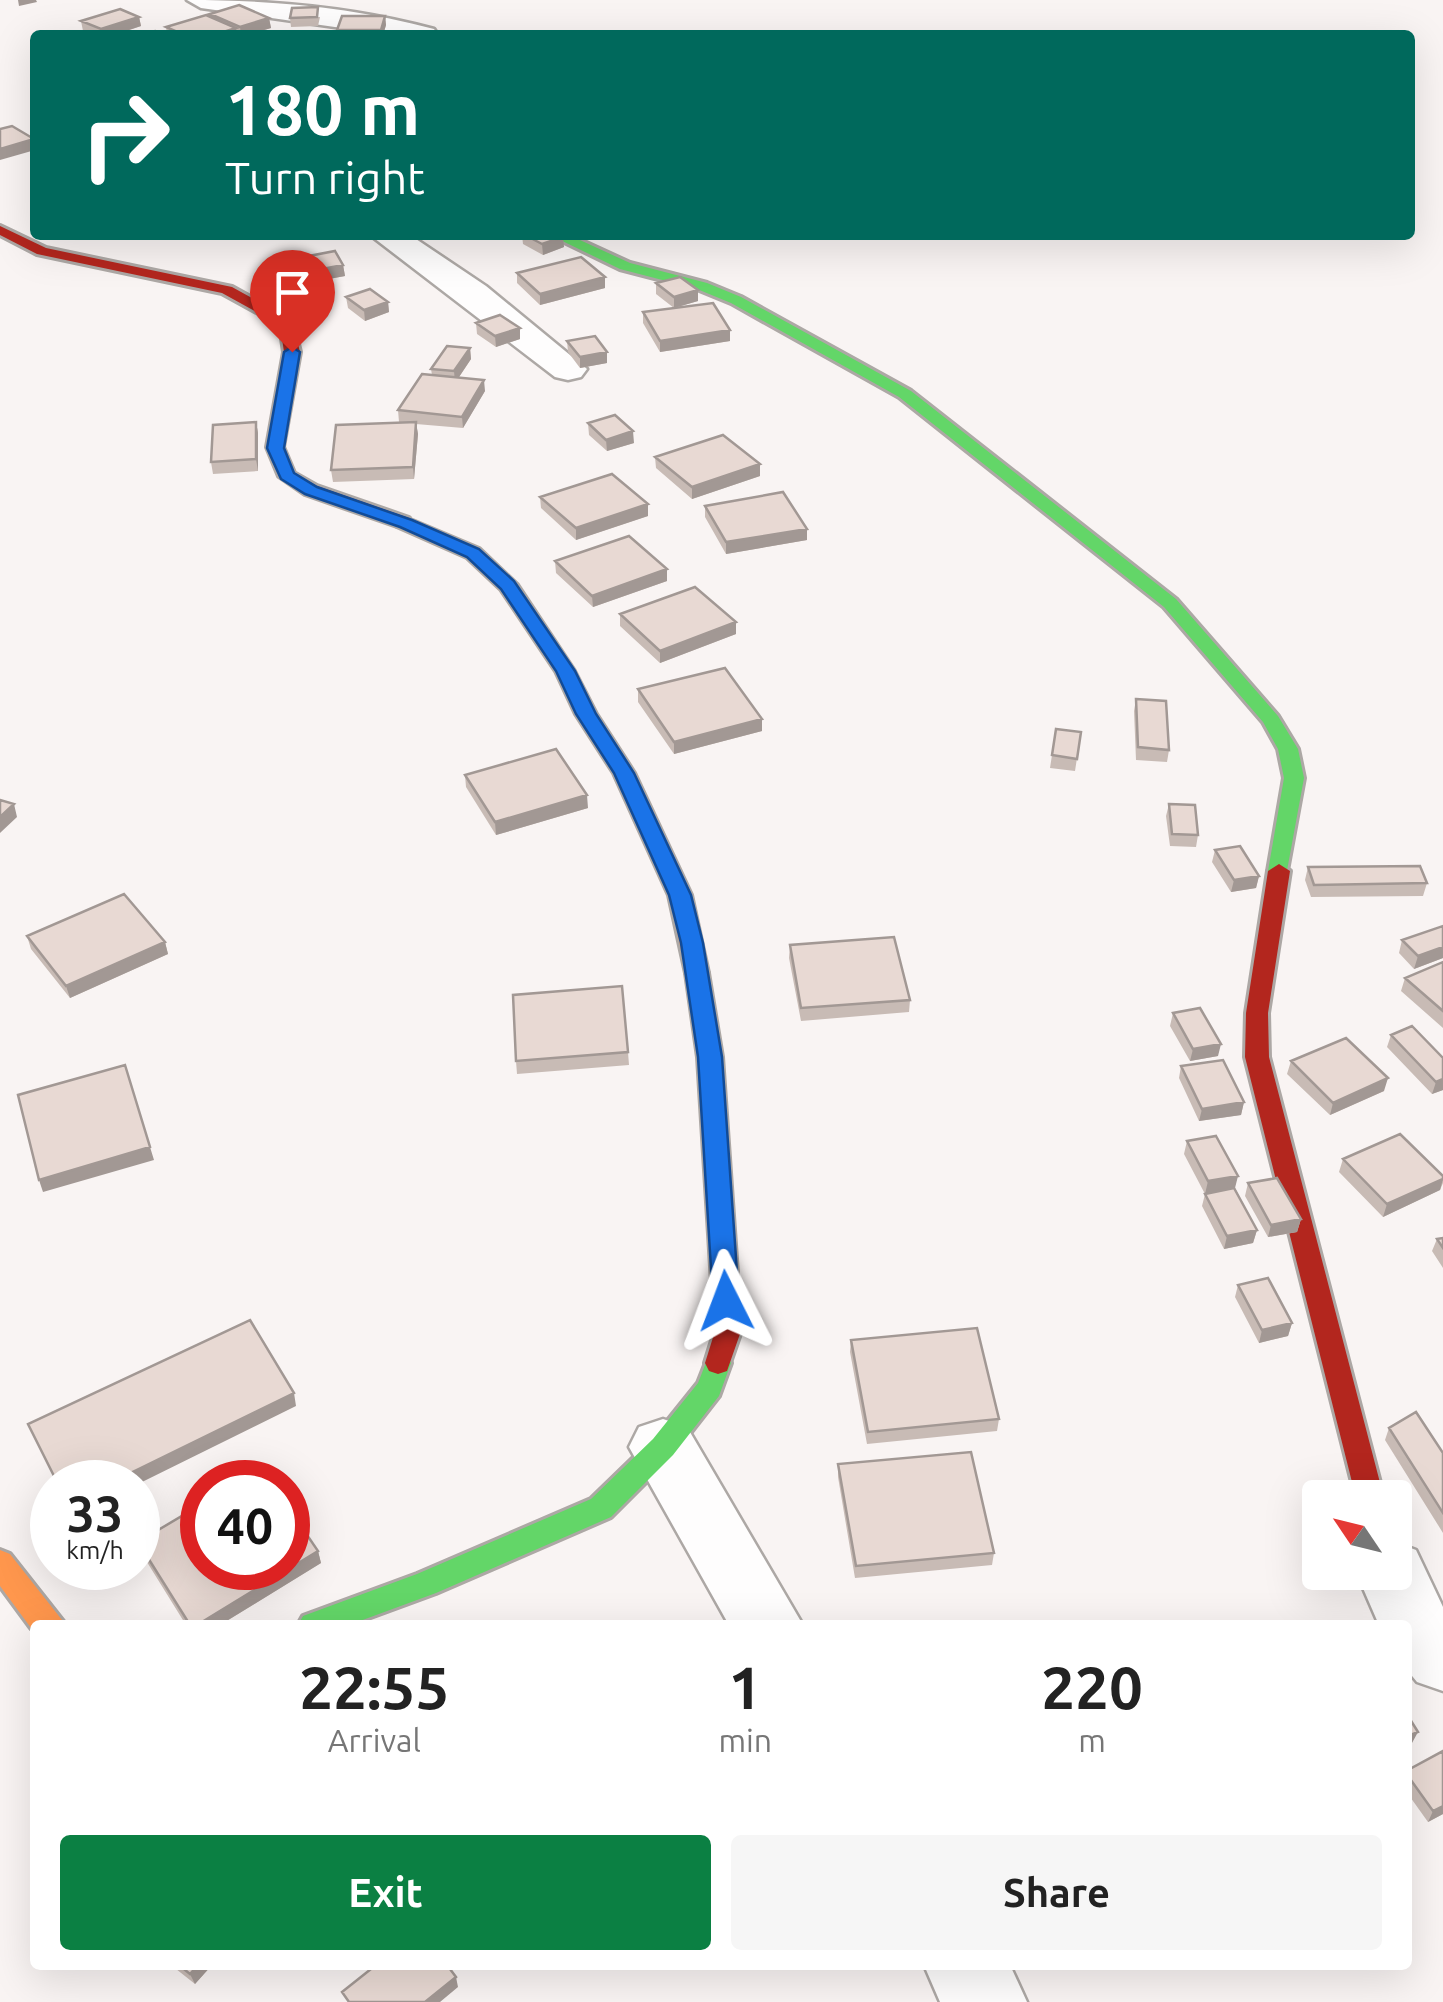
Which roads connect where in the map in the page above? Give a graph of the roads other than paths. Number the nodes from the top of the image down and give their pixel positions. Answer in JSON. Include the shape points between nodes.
{"nodes":[{"id":1,"x":202,"y":0,"type":"edge"},
{"id":2,"x":406,"y":30,"type":"edge"},
{"id":3,"x":0,"y":230,"type":"edge"},
{"id":4,"x":395,"y":240,"type":"edge"},
{"id":5,"x":568,"y":240,"type":"edge"},
{"id":6,"x":568,"y":369,"type":"dead end"},
{"id":7,"x":663,"y":1447,"type":"junction"},
{"id":8,"x":1365,"y":1480,"type":"edge"},
{"id":9,"x":0,"y":1563,"type":"edge"},
{"id":10,"x":1400,"y":1590,"type":"edge"},
{"id":11,"x":43,"y":1620,"type":"edge"},
{"id":12,"x":327,"y":1620,"type":"edge"},
{"id":13,"x":763,"y":1620,"type":"edge"},
{"id":14,"x":1443,"y":1658,"type":"edge"},
{"id":15,"x":967,"y":1970,"type":"edge"},
{"id":16,"x":986,"y":2002,"type":"edge"}],
"edges":[{"from":1,"to":2,"type":"street"},
{"from":3,"to":7,"type":"street","via":[[70,258],[223,285],[287,323],[292,352],[275,448],[287,476],[473,553],[508,585],[624,773],[680,895],[692,943],[710,1057],[728,1331],[710,1388]]},
{"from":4,"to":6,"type":"street"},
{"from":5,"to":8,"type":"street","via":[[625,266],[736,300],[905,394],[1170,603],[1271,720],[1288,749],[1294,778],[1257,1013],[1257,1057]]},
{"from":7,"to":12,"type":"street","via":[[601,1508]]},
{"from":7,"to":13,"type":"street"},
{"from":9,"to":11,"type":"street"},
{"from":10,"to":14,"type":"street","via":[[1417,1630]]},
{"from":15,"to":16,"type":"street"}]}
